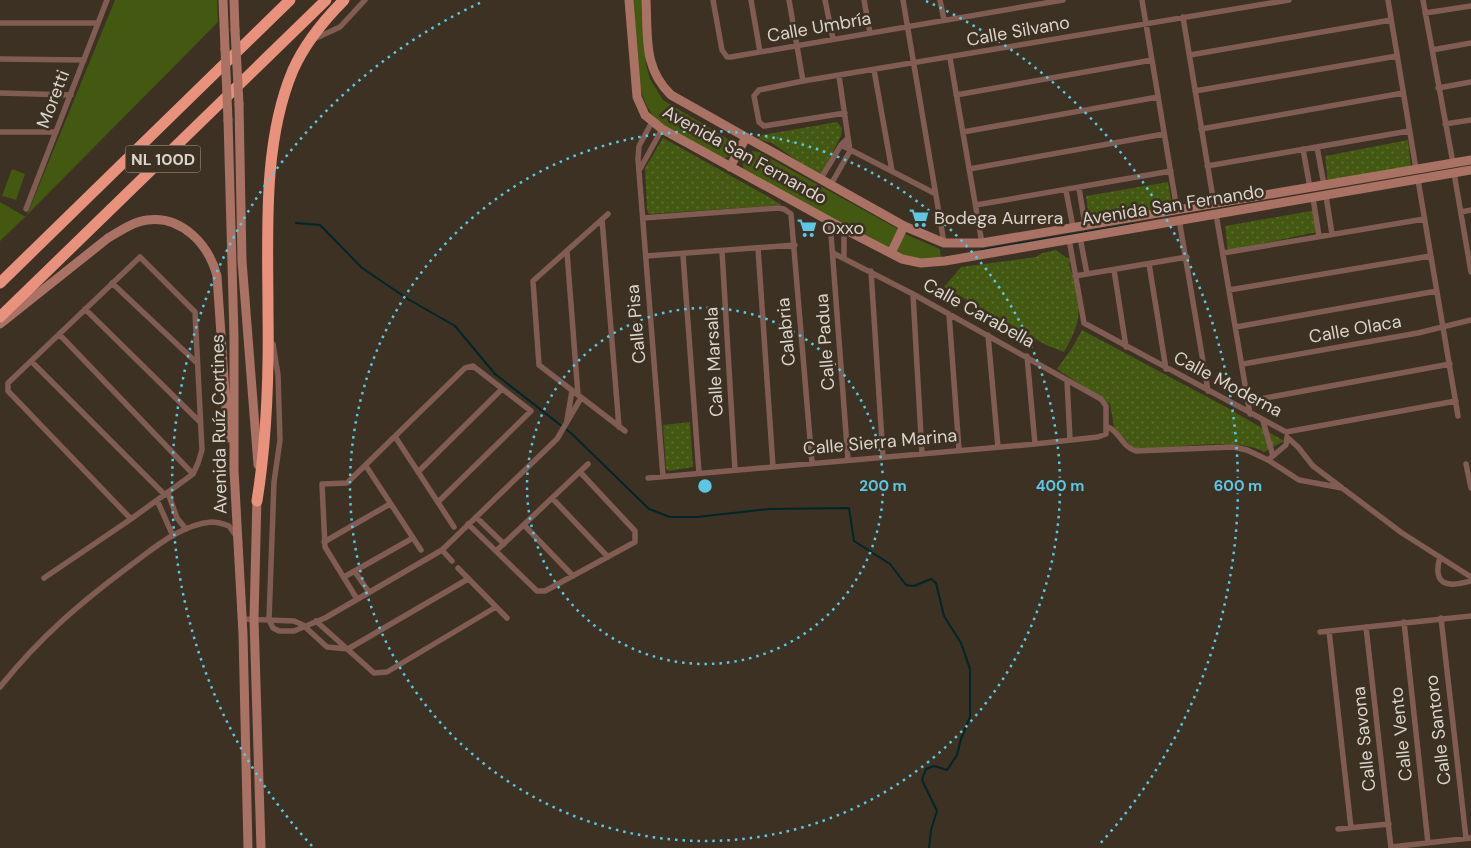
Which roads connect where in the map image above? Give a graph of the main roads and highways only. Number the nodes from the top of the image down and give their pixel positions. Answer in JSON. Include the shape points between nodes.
{"nodes":[{"id":1,"x":223,"y":0,"type":"edge"},
{"id":2,"x":234,"y":0,"type":"edge"},
{"id":3,"x":290,"y":0,"type":"edge"},
{"id":4,"x":326,"y":0,"type":"edge"},
{"id":5,"x":344,"y":0,"type":"edge"},
{"id":6,"x":629,"y":0,"type":"edge"},
{"id":7,"x":646,"y":0,"type":"edge"},
{"id":8,"x":745,"y":138,"type":"junction"},
{"id":9,"x":1471,"y":160,"type":"edge"},
{"id":10,"x":730,"y":167,"type":"junction"},
{"id":11,"x":1471,"y":170,"type":"edge"},
{"id":12,"x":1196,"y":207,"type":"junction"},
{"id":13,"x":1178,"y":215,"type":"junction"},
{"id":14,"x":1198,"y":217,"type":"junction"},
{"id":15,"x":904,"y":226,"type":"junction"},
{"id":16,"x":891,"y":253,"type":"junction"},
{"id":17,"x":0,"y":283,"type":"edge"},
{"id":18,"x":0,"y":317,"type":"edge"},
{"id":19,"x":0,"y":324,"type":"edge"},
{"id":20,"x":235,"y":488,"type":"junction"},
{"id":21,"x":257,"y":501,"type":"junction"},
{"id":22,"x":248,"y":848,"type":"edge"},
{"id":23,"x":261,"y":848,"type":"edge"}],
"edges":[{"from":1,"to":20,"type":"main road","name":"Avenida Ruíz Cortines","bridge":true,"via":[[234,318]]},
{"from":2,"to":21,"type":"main road","bridge":true,"via":[[242,261],[258,462]]},
{"from":3,"to":17,"type":"highway","number":"NL 100D"},
{"from":4,"to":18,"type":"highway","number":"NL 100D"},
{"from":5,"to":21,"type":"highway","via":[[308,40],[293,70],[280,109],[272,155],[267,416]]},
{"from":6,"to":10,"type":"main road","name":"Avenida San Fernando","via":[[637,97],[645,115],[662,129]]},
{"from":7,"to":8,"type":"main road","name":"Avenida San Fernando","via":[[650,60],[660,84],[671,96]]},
{"from":8,"to":10,"type":"main road"},
{"from":8,"to":15,"type":"main road","name":"Avenida San Fernando"},
{"from":9,"to":12,"type":"main road","name":"Avenida San Fernando"},
{"from":10,"to":16,"type":"main road","name":"Avenida San Fernando"},
{"from":11,"to":14,"type":"main road","name":"Avenida San Fernando"},
{"from":12,"to":13,"type":"main road","name":"Avenida San Fernando"},
{"from":12,"to":14,"type":"main road"},
{"from":13,"to":14,"type":"main road","name":"Avenida San Fernando"},
{"from":13,"to":15,"type":"main road","name":"Avenida San Fernando","via":[[1085,225],[982,243],[944,243]]},
{"from":13,"to":16,"type":"main road","name":"Avenida San Fernando","via":[[1080,237],[929,263],[912,262]]},
{"from":15,"to":16,"type":"main road"},
{"from":19,"to":20,"type":"main road","via":[[108,238],[127,227],[159,219],[196,237],[208,250],[217,276]]},
{"from":20,"to":22,"type":"main road","name":"Avenida Ruíz Cortines"},
{"from":21,"to":23,"type":"main road","via":[[254,619]]}]}
